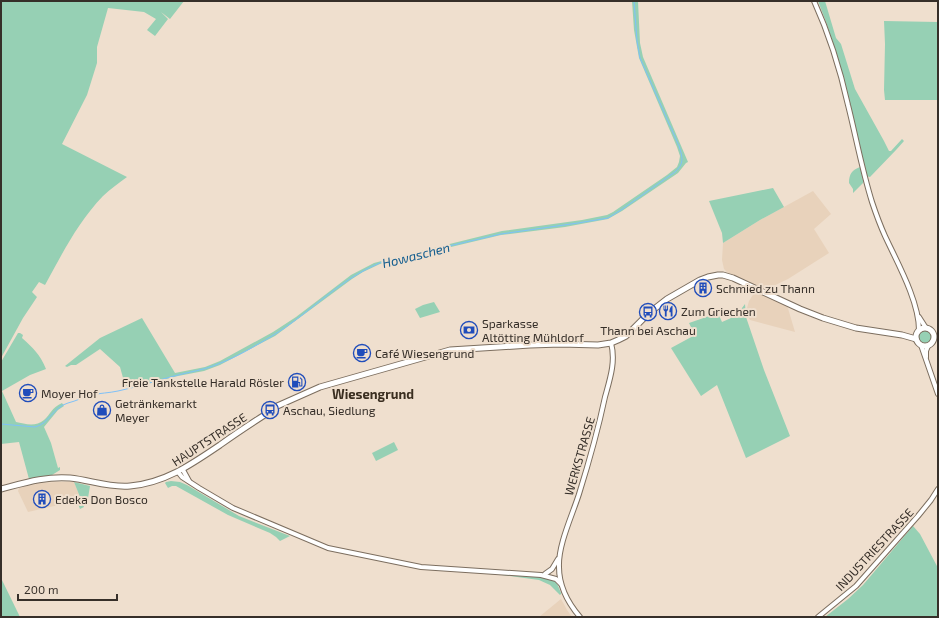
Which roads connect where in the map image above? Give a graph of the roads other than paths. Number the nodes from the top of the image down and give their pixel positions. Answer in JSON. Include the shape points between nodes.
{"nodes":[{"id":1,"x":814,"y":1,"type":"edge"},
{"id":2,"x":918,"y":315,"type":"junction"},
{"id":3,"x":926,"y":328,"type":"junction"},
{"id":4,"x":918,"y":331,"type":"junction"},
{"id":5,"x":936,"y":334,"type":"edge"},
{"id":6,"x":902,"y":335,"type":"junction"},
{"id":7,"x":916,"y":339,"type":"junction"},
{"id":8,"x":936,"y":340,"type":"edge"},
{"id":9,"x":611,"y":343,"type":"junction"},
{"id":10,"x":921,"y":345,"type":"junction"},
{"id":11,"x":928,"y":346,"type":"junction"},
{"id":12,"x":927,"y":361,"type":"junction"},
{"id":13,"x":938,"y":394,"type":"edge"},
{"id":14,"x":180,"y":471,"type":"junction"},
{"id":15,"x":1,"y":489,"type":"edge"},
{"id":16,"x":938,"y":489,"type":"edge"},
{"id":17,"x":560,"y":555,"type":"junction"},
{"id":18,"x":559,"y":573,"type":"junction"},
{"id":19,"x":543,"y":574,"type":"junction"},
{"id":20,"x":561,"y":584,"type":"junction"},
{"id":21,"x":580,"y":617,"type":"edge"},
{"id":22,"x":818,"y":617,"type":"edge"}],
"edges":[{"from":1,"to":2,"type":"street","via":[[842,79],[872,202]]},
{"from":2,"to":3,"type":"street"},
{"from":2,"to":4,"type":"street"},
{"from":3,"to":4,"type":"main road"},
{"from":3,"to":5,"type":"main road"},
{"from":4,"to":6,"type":"main road"},
{"from":4,"to":7,"type":"main road"},
{"from":5,"to":8,"type":"main road"},
{"from":6,"to":7,"type":"main road"},
{"from":6,"to":9,"type":"main road","via":[[834,322],[733,278],[718,275],[703,278],[674,295],[649,313],[626,336]]},
{"from":7,"to":10,"type":"main road"},
{"from":8,"to":11,"type":"main road"},
{"from":9,"to":14,"type":"main road","name":"HAUPTSTRASSE","via":[[598,346],[539,344],[462,349],[320,387],[280,405]]},
{"from":9,"to":17,"type":"street","name":"WERKSTRASSE","via":[[612,367],[599,425]]},
{"from":10,"to":11,"type":"main road"},
{"from":10,"to":12,"type":"street"},
{"from":11,"to":12,"type":"street"},
{"from":12,"to":13,"type":"street"},
{"from":14,"to":15,"type":"main road","name":"HAUPTSTRASSE","via":[[152,482],[128,486],[60,478]]},
{"from":14,"to":19,"type":"street","via":[[189,481],[239,511],[328,548],[421,567]]},
{"from":16,"to":22,"type":"street","name":"INDUSTRIESTRASSE","via":[[918,516],[856,586]]},
{"from":17,"to":18,"type":"street","name":"WERKSTRASSE"},
{"from":17,"to":19,"type":"street","via":[[552,569]]},
{"from":18,"to":19,"type":"street"},
{"from":18,"to":20,"type":"street","name":"WERKSTRASSE"},
{"from":19,"to":20,"type":"street"},
{"from":20,"to":21,"type":"street","name":"WERKSTRASSE","via":[[569,602]]}]}
